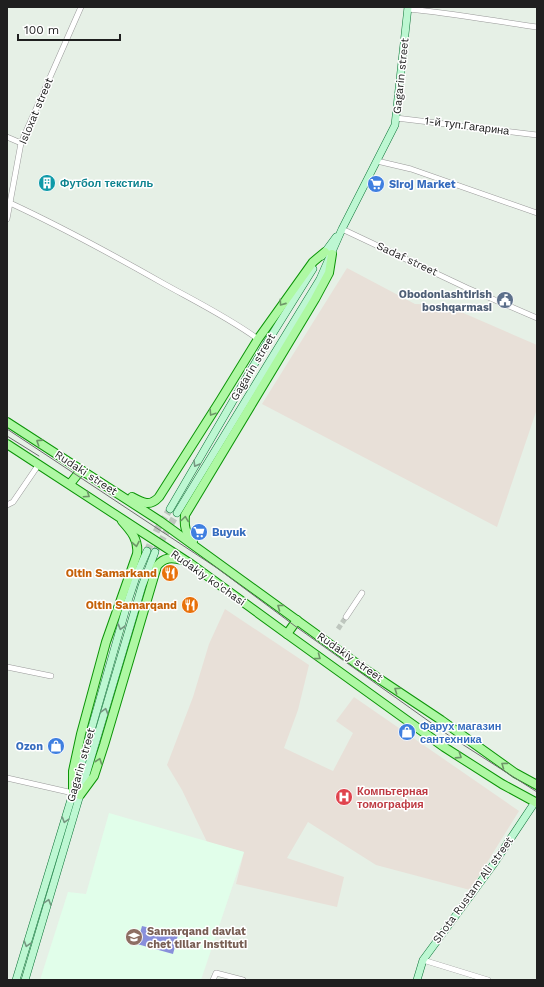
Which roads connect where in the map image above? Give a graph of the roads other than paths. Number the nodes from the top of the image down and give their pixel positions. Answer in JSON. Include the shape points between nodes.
{"nodes":[{"id":1,"x":81,"y":7,"type":"edge"},
{"id":2,"x":408,"y":8,"type":"edge"},
{"id":3,"x":537,"y":27,"type":"edge"},
{"id":4,"x":396,"y":118,"type":"junction"},
{"id":5,"x":537,"y":134,"type":"edge"},
{"id":6,"x":7,"y":137,"type":"edge"},
{"id":7,"x":21,"y":143,"type":"junction"},
{"id":8,"x":377,"y":161,"type":"junction"},
{"id":9,"x":10,"y":203,"type":"junction"},
{"id":10,"x":537,"y":213,"type":"edge"},
{"id":11,"x":7,"y":219,"type":"edge"},
{"id":12,"x":342,"y":229,"type":"junction"},
{"id":13,"x":328,"y":253,"type":"junction"},
{"id":14,"x":537,"y":318,"type":"edge"},
{"id":15,"x":258,"y":339,"type":"junction"},
{"id":16,"x":7,"y":422,"type":"edge"},
{"id":17,"x":7,"y":444,"type":"edge"},
{"id":18,"x":39,"y":464,"type":"junction"},
{"id":19,"x":81,"y":470,"type":"junction"},
{"id":20,"x":70,"y":484,"type":"junction"},
{"id":21,"x":111,"y":488,"type":"junction"},
{"id":22,"x":7,"y":505,"type":"edge"},
{"id":23,"x":170,"y":509,"type":"tunnel mouth"},
{"id":24,"x":114,"y":513,"type":"junction"},
{"id":25,"x":177,"y":513,"type":"tunnel mouth"},
{"id":26,"x":147,"y":551,"type":"tunnel mouth"},
{"id":27,"x":156,"y":552,"type":"tunnel mouth"},
{"id":28,"x":202,"y":552,"type":"junction"},
{"id":29,"x":191,"y":564,"type":"junction"},
{"id":30,"x":362,"y":593,"type":"dead end"},
{"id":31,"x":346,"y":617,"type":"tunnel mouth"},
{"id":32,"x":297,"y":620,"type":"junction"},
{"id":33,"x":287,"y":634,"type":"junction"},
{"id":34,"x":7,"y":667,"type":"edge"},
{"id":35,"x":51,"y":676,"type":"dead end"},
{"id":36,"x":7,"y":778,"type":"edge"},
{"id":37,"x":537,"y":785,"type":"edge"},
{"id":38,"x":77,"y":794,"type":"junction"},
{"id":39,"x":536,"y":803,"type":"edge"},
{"id":40,"x":423,"y":960,"type":"junction"},
{"id":41,"x":16,"y":980,"type":"edge"},
{"id":42,"x":25,"y":980,"type":"edge"},
{"id":43,"x":213,"y":980,"type":"edge"},
{"id":44,"x":243,"y":980,"type":"edge"},
{"id":45,"x":417,"y":980,"type":"edge"},
{"id":46,"x":488,"y":980,"type":"edge"}],
"edges":[{"from":1,"to":7,"type":"street","name":"Isloxat street"},
{"from":2,"to":3,"type":"street"},
{"from":2,"to":4,"type":"main road","name":"Gagarin street"},
{"from":4,"to":5,"type":"street","name":"1-й туп.Гагарина"},
{"from":4,"to":8,"type":"main road","name":"Gagarin street"},
{"from":6,"to":7,"type":"street"},
{"from":7,"to":9,"type":"street","name":"Isloxat street"},
{"from":8,"to":10,"type":"street","via":[[411,168]]},
{"from":8,"to":12,"type":"main road","name":"Gagarin street"},
{"from":9,"to":11,"type":"street","name":"Isloxat street"},
{"from":9,"to":15,"type":"street","via":[[135,267],[236,323]]},
{"from":12,"to":13,"type":"main road","name":"Gagarin street"},
{"from":12,"to":14,"type":"street","name":"Sadaf street"},
{"from":13,"to":15,"type":"main road","one_way":true,"via":[[313,262]]},
{"from":13,"to":23,"type":"main road","name":"Gagarin street","one_way":true,"via":[[309,274]]},
{"from":13,"to":25,"type":"main road","name":"Gagarin street","via":[[320,279]]},
{"from":28,"to":13,"type":"main road","one_way":true,"via":[[185,531],[185,515],[315,299],[328,273]]},
{"from":15,"to":21,"type":"main road","one_way":true,"via":[[156,501],[146,504]]},
{"from":19,"to":16,"type":"main road","name":"Rudaki street","one_way":true},
{"from":17,"to":18,"type":"main road","name":"Rudaki street"},
{"from":18,"to":20,"type":"main road","name":"Rudaki street"},
{"from":18,"to":22,"type":"street","via":[[13,502]]},
{"from":19,"to":20,"type":"main road"},
{"from":19,"to":21,"type":"main road","name":"Rudaki street"},
{"from":20,"to":24,"type":"main road","name":"Rudaki street","one_way":true},
{"from":21,"to":28,"type":"main road","name":"Rudaki street"},
{"from":24,"to":29,"type":"main road","name":"Rudakiy ko'chasi"},
{"from":24,"to":38,"type":"main road","one_way":true,"via":[[137,541],[138,550],[106,642],[81,734],[73,771]]},
{"from":26,"to":38,"type":"main road","name":"Gagarin street","one_way":true,"via":[[129,598]]},
{"from":38,"to":27,"type":"main road","name":"Gagarin street","one_way":true,"via":[[142,586]]},
{"from":32,"to":28,"type":"main road","name":"Rudakiy street","one_way":true},
{"from":29,"to":33,"type":"main road","name":"Rudakiy ko'chasi"},
{"from":38,"to":29,"type":"main road","one_way":true,"via":[[94,776],[157,566],[162,560],[170,558]]},
{"from":30,"to":31,"type":"street"},
{"from":32,"to":33,"type":"main road"},
{"from":37,"to":32,"type":"main road","name":"Rudakiy street","one_way":true,"via":[[515,773]]},
{"from":33,"to":39,"type":"main road","name":"Rudakiy street","one_way":true,"via":[[444,747]]},
{"from":34,"to":35,"type":"street"},
{"from":36,"to":38,"type":"street"},
{"from":38,"to":41,"type":"main road","name":"Gagarin street","one_way":true},
{"from":42,"to":38,"type":"main road","name":"Gagarin street","one_way":true},
{"from":39,"to":40,"type":"main road","name":"Shota Rustam Ali street"},
{"from":40,"to":45,"type":"main road","name":"Shota Rustam Ali street"},
{"from":40,"to":46,"type":"street"},
{"from":43,"to":44,"type":"street","via":[[216,973]]}]}
